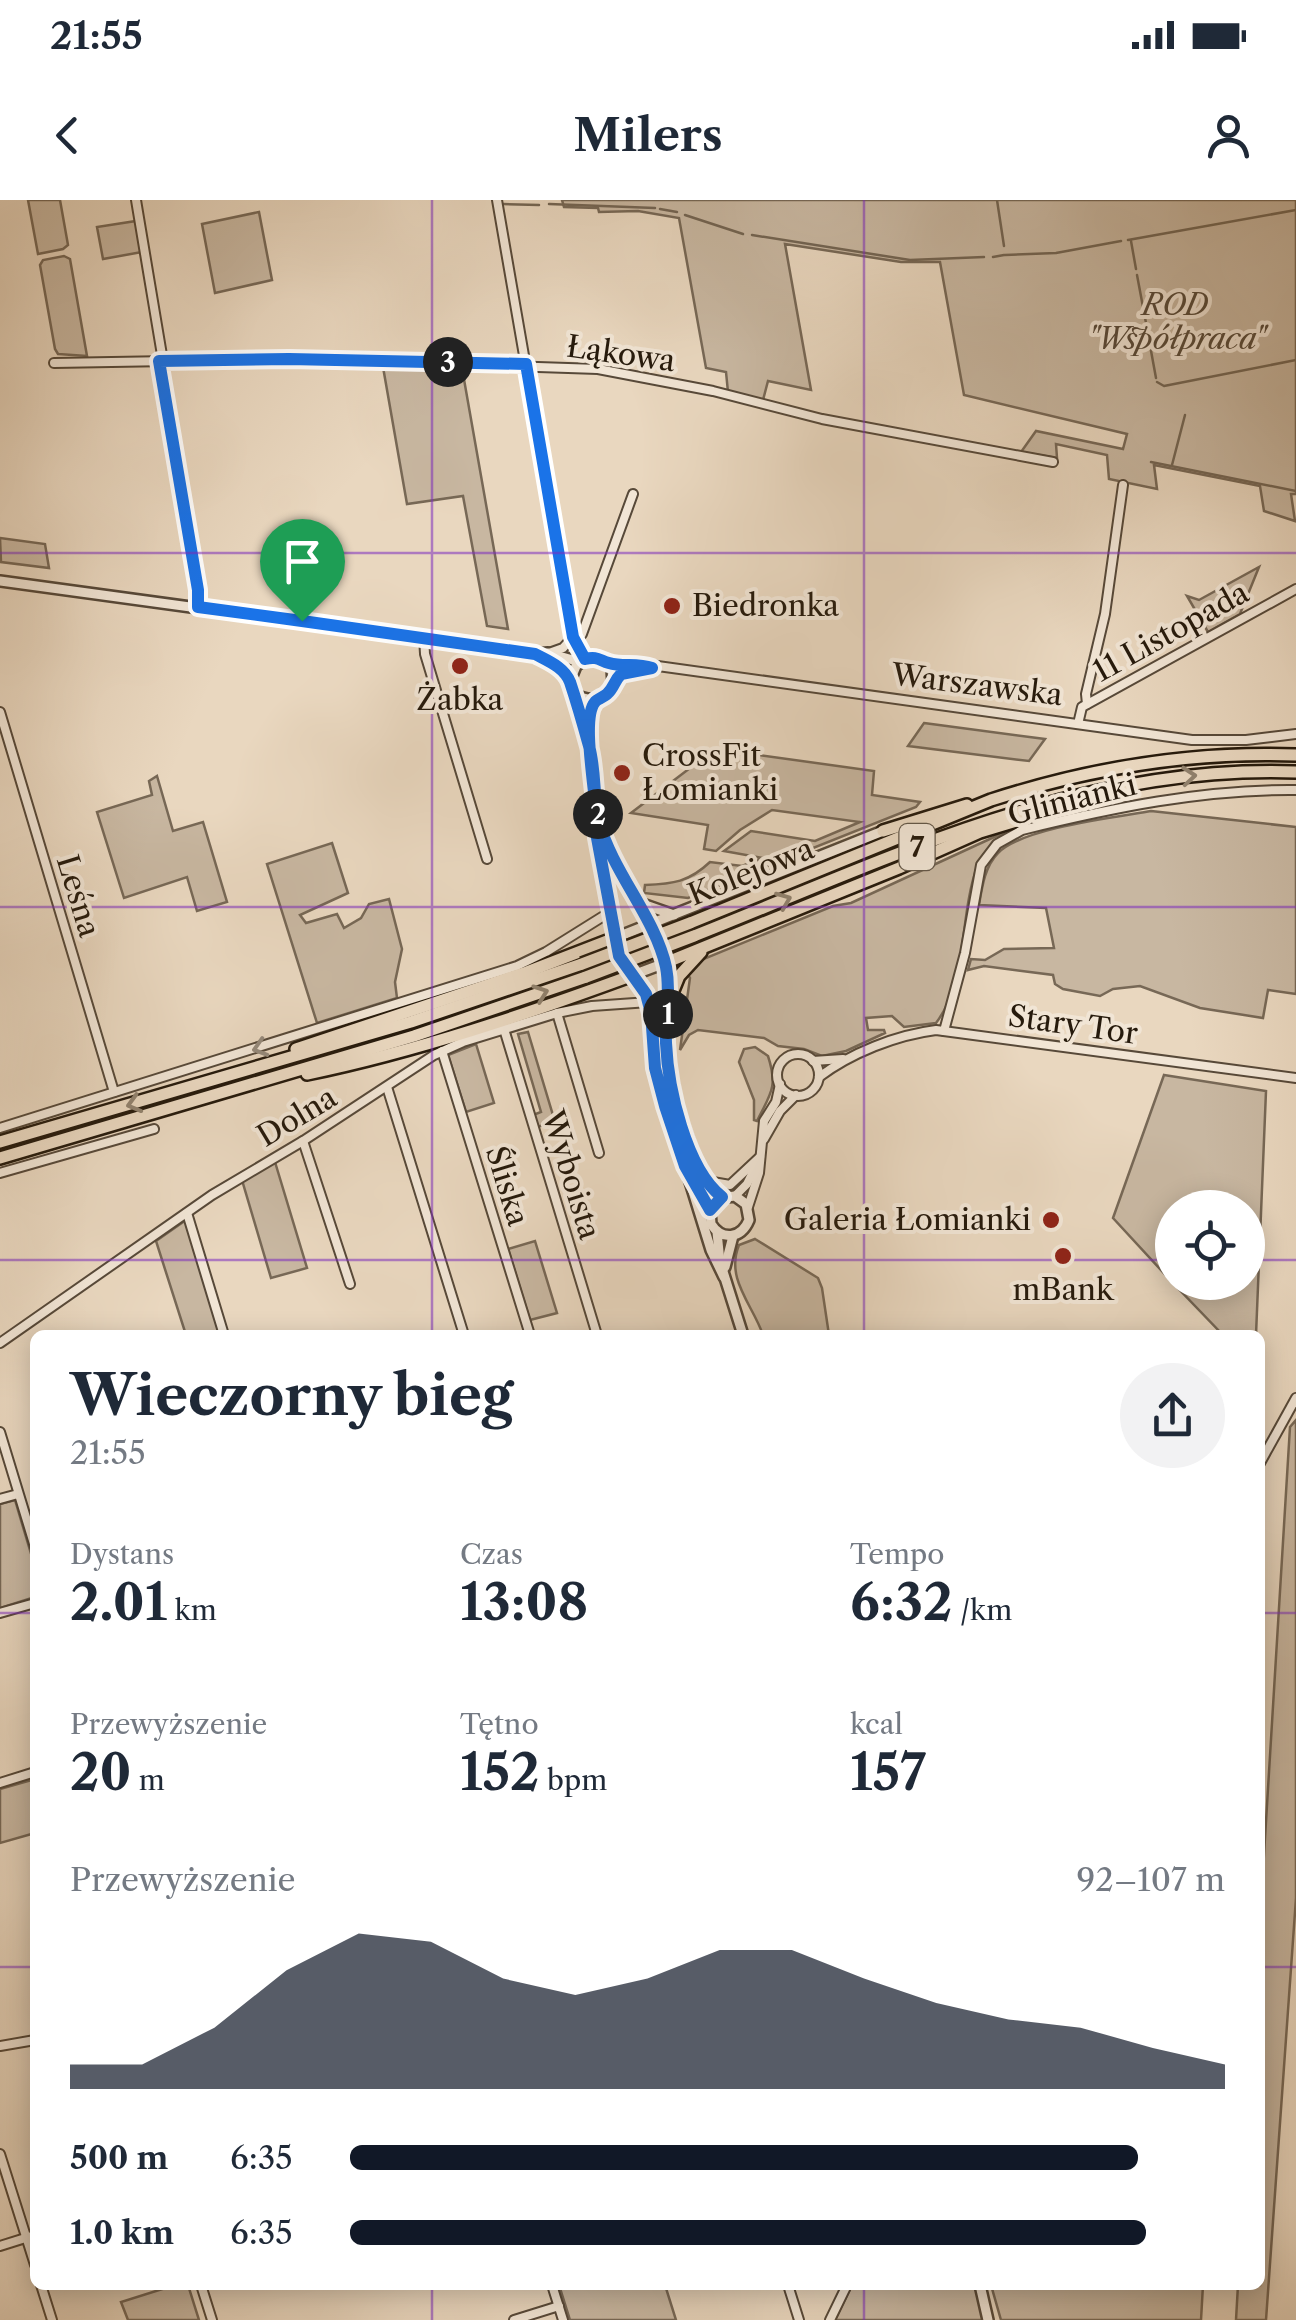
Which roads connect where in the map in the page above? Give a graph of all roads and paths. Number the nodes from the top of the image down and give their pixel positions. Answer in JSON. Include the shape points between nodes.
{"nodes":[{"id":1,"x":136,"y":200,"type":"edge"},
{"id":2,"x":497,"y":200,"type":"edge"},
{"id":3,"x":161,"y":361,"type":"junction"},
{"id":4,"x":54,"y":363,"type":"dead end"},
{"id":5,"x":526,"y":364,"type":"junction"},
{"id":6,"x":1054,"y":462,"type":"dead end"},
{"id":7,"x":1123,"y":485,"type":"dead end"},
{"id":8,"x":633,"y":494,"type":"dead end"},
{"id":9,"x":0,"y":581,"type":"edge"},
{"id":10,"x":1296,"y":589,"type":"edge"},
{"id":11,"x":198,"y":607,"type":"junction"},
{"id":12,"x":424,"y":637,"type":"junction"},
{"id":13,"x":574,"y":639,"type":"junction"},
{"id":14,"x":548,"y":653,"type":"junction"},
{"id":15,"x":535,"y":654,"type":"junction"},
{"id":16,"x":582,"y":660,"type":"junction"},
{"id":17,"x":608,"y":663,"type":"junction"},
{"id":18,"x":652,"y":668,"type":"junction"},
{"id":19,"x":614,"y":680,"type":"junction"},
{"id":20,"x":570,"y":681,"type":"junction"},
{"id":21,"x":576,"y":695,"type":"junction"},
{"id":22,"x":596,"y":699,"type":"junction"},
{"id":23,"x":1087,"y":704,"type":"junction"},
{"id":24,"x":0,"y":712,"type":"edge"},
{"id":25,"x":1078,"y":724,"type":"junction"},
{"id":26,"x":1296,"y":734,"type":"edge"},
{"id":27,"x":589,"y":743,"type":"junction"},
{"id":28,"x":1296,"y":754,"type":"edge"},
{"id":29,"x":1296,"y":772,"type":"edge"},
{"id":30,"x":1146,"y":780,"type":"junction"},
{"id":31,"x":1296,"y":790,"type":"edge"},
{"id":32,"x":991,"y":800,"type":"junction"},
{"id":33,"x":599,"y":820,"type":"junction"},
{"id":34,"x":884,"y":831,"type":"joint"},
{"id":35,"x":487,"y":859,"type":"dead end"},
{"id":36,"x":636,"y":901,"type":"junction"},
{"id":37,"x":610,"y":912,"type":"junction"},
{"id":38,"x":676,"y":915,"type":"junction"},
{"id":39,"x":649,"y":926,"type":"junction"},
{"id":40,"x":692,"y":929,"type":"junction"},
{"id":41,"x":615,"y":938,"type":"junction"},
{"id":42,"x":706,"y":946,"type":"junction"},
{"id":43,"x":665,"y":963,"type":"junction"},
{"id":44,"x":584,"y":971,"type":"junction"},
{"id":45,"x":633,"y":975,"type":"junction"},
{"id":46,"x":670,"y":998,"type":"junction"},
{"id":47,"x":649,"y":1002,"type":"junction"},
{"id":48,"x":557,"y":1013,"type":"junction"},
{"id":49,"x":504,"y":1029,"type":"junction"},
{"id":50,"x":944,"y":1030,"type":"junction"},
{"id":51,"x":442,"y":1050,"type":"junction"},
{"id":52,"x":848,"y":1058,"type":"junction"},
{"id":53,"x":814,"y":1061,"type":"junction"},
{"id":54,"x":261,"y":1067,"type":"junction"},
{"id":55,"x":277,"y":1076,"type":"junction"},
{"id":56,"x":819,"y":1077,"type":"junction"},
{"id":57,"x":1296,"y":1078,"type":"edge"},
{"id":58,"x":780,"y":1084,"type":"junction"},
{"id":59,"x":386,"y":1087,"type":"junction"},
{"id":60,"x":114,"y":1092,"type":"junction"},
{"id":61,"x":796,"y":1096,"type":"junction"},
{"id":62,"x":0,"y":1128,"type":"edge"},
{"id":63,"x":154,"y":1129,"type":"dead end"},
{"id":64,"x":303,"y":1141,"type":"junction"},
{"id":65,"x":0,"y":1142,"type":"edge"},
{"id":66,"x":762,"y":1143,"type":"junction"},
{"id":67,"x":599,"y":1153,"type":"dead end"},
{"id":68,"x":760,"y":1157,"type":"junction"},
{"id":69,"x":0,"y":1158,"type":"edge"},
{"id":70,"x":685,"y":1166,"type":"junction"},
{"id":71,"x":0,"y":1174,"type":"edge"},
{"id":72,"x":706,"y":1180,"type":"junction"},
{"id":73,"x":735,"y":1196,"type":"junction"},
{"id":74,"x":722,"y":1197,"type":"junction"},
{"id":75,"x":748,"y":1207,"type":"junction"},
{"id":76,"x":710,"y":1210,"type":"junction"},
{"id":77,"x":187,"y":1213,"type":"junction"},
{"id":78,"x":718,"y":1232,"type":"junction"},
{"id":79,"x":733,"y":1236,"type":"junction"},
{"id":80,"x":724,"y":1278,"type":"junction"},
{"id":81,"x":350,"y":1284,"type":"dead end"},
{"id":82,"x":222,"y":1330,"type":"edge"},
{"id":83,"x":462,"y":1330,"type":"edge"},
{"id":84,"x":528,"y":1330,"type":"edge"},
{"id":85,"x":595,"y":1330,"type":"edge"},
{"id":86,"x":741,"y":1330,"type":"edge"},
{"id":87,"x":0,"y":1343,"type":"edge"},
{"id":88,"x":1296,"y":1398,"type":"edge"},
{"id":89,"x":0,"y":1432,"type":"edge"},
{"id":90,"x":1265,"y":1455,"type":"edge"},
{"id":91,"x":18,"y":1494,"type":"junction"},
{"id":92,"x":0,"y":1499,"type":"edge"},
{"id":93,"x":30,"y":1531,"type":"edge"},
{"id":94,"x":30,"y":1604,"type":"edge"},
{"id":95,"x":0,"y":1613,"type":"edge"},
{"id":96,"x":30,"y":1774,"type":"edge"},
{"id":97,"x":0,"y":1783,"type":"edge"},
{"id":98,"x":30,"y":2041,"type":"edge"},
{"id":99,"x":0,"y":2046,"type":"edge"},
{"id":100,"x":0,"y":2154,"type":"edge"},
{"id":101,"x":30,"y":2233,"type":"edge"},
{"id":102,"x":30,"y":2236,"type":"edge"},
{"id":103,"x":0,"y":2246,"type":"edge"},
{"id":104,"x":43,"y":2290,"type":"edge"},
{"id":105,"x":202,"y":2290,"type":"edge"},
{"id":106,"x":554,"y":2290,"type":"edge"},
{"id":107,"x":790,"y":2290,"type":"edge"},
{"id":108,"x":845,"y":2290,"type":"edge"},
{"id":109,"x":981,"y":2290,"type":"edge"},
{"id":110,"x":559,"y":2306,"type":"junction"},
{"id":111,"x":52,"y":2320,"type":"edge"},
{"id":112,"x":212,"y":2320,"type":"edge"},
{"id":113,"x":514,"y":2320,"type":"edge"},
{"id":114,"x":563,"y":2320,"type":"edge"},
{"id":115,"x":799,"y":2320,"type":"edge"},
{"id":116,"x":830,"y":2320,"type":"edge"},
{"id":117,"x":988,"y":2320,"type":"edge"}],
"edges":[{"from":1,"to":3,"type":"street"},
{"from":2,"to":5,"type":"street"},
{"from":3,"to":4,"type":"street","name":"Łąkowa"},
{"from":3,"to":5,"type":"street","name":"Łąkowa"},
{"from":3,"to":11,"type":"street"},
{"from":5,"to":6,"type":"street","name":"Łąkowa","via":[[598,369]]},
{"from":5,"to":13,"type":"street"},
{"from":7,"to":23,"type":"street"},
{"from":8,"to":13,"type":"street","via":[[582,634]]},
{"from":9,"to":11,"type":"street"},
{"from":10,"to":23,"type":"street","name":"11 Listopada"},
{"from":11,"to":12,"type":"street"},
{"from":12,"to":15,"type":"street"},
{"from":12,"to":35,"type":"street"},
{"from":13,"to":14,"type":"street"},
{"from":13,"to":16,"type":"street"},
{"from":14,"to":15,"type":"street"},
{"from":14,"to":16,"type":"street"},
{"from":15,"to":20,"type":"street"},
{"from":16,"to":17,"type":"street"},
{"from":16,"to":20,"type":"street"},
{"from":17,"to":18,"type":"street","name":"Warszawska"},
{"from":17,"to":19,"type":"street"},
{"from":18,"to":19,"type":"street","name":"Warszawska"},
{"from":18,"to":25,"type":"street","name":"Warszawska"},
{"from":19,"to":22,"type":"street"},
{"from":20,"to":21,"type":"street"},
{"from":21,"to":22,"type":"street"},
{"from":21,"to":27,"type":"street"},
{"from":22,"to":27,"type":"street"},
{"from":23,"to":25,"type":"street","name":"11 Listopada"},
{"from":24,"to":60,"type":"street","name":"Leśna"},
{"from":25,"to":26,"type":"street","name":"Warszawska","via":[[1204,741]]},
{"from":27,"to":33,"type":"street"},
{"from":28,"to":32,"type":"highway","name":"Kolejowa","number":"7","via":[[1127,766]]},
{"from":30,"to":29,"type":"highway","name":"Kolejowa","number":"7","one_way":true},
{"from":40,"to":30,"type":"highway","name":"Kolejowa","number":"7","one_way":true,"via":[[988,819]]},
{"from":30,"to":42,"type":"highway","via":[[980,832]]},
{"from":31,"to":50,"type":"street","name":"Glinianki","via":[[1154,802],[1004,839],[978,874]]},
{"from":32,"to":34,"type":"highway"},
{"from":32,"to":40,"type":"highway","name":"Kolejowa","number":"7"},
{"from":33,"to":36,"type":"street"},
{"from":33,"to":37,"type":"street"},
{"from":34,"to":38,"type":"street"},
{"from":36,"to":38,"type":"street"},
{"from":36,"to":39,"type":"street"},
{"from":37,"to":41,"type":"street"},
{"from":37,"to":60,"type":"street","one_way":true,"via":[[517,966]]},
{"from":38,"to":39,"type":"street"},
{"from":39,"to":41,"type":"street"},
{"from":39,"to":43,"type":"street"},
{"from":40,"to":44,"type":"highway","name":"Kolejowa","number":"7","bridge":true},
{"from":41,"to":45,"type":"street"},
{"from":41,"to":54,"type":"highway","via":[[346,1030]]},
{"from":42,"to":43,"type":"highway"},
{"from":42,"to":46,"type":"highway","via":[[686,966]]},
{"from":43,"to":45,"type":"street"},
{"from":43,"to":46,"type":"street"},
{"from":44,"to":54,"type":"highway","name":"Kolejowa","number":"7"},
{"from":55,"to":44,"type":"highway","name":"Kolejowa","number":"7","one_way":true,"via":[[414,1036]]},
{"from":45,"to":47,"type":"street"},
{"from":45,"to":55,"type":"highway","via":[[362,1063]]},
{"from":46,"to":72,"type":"street","via":[[669,1065],[692,1154]]},
{"from":47,"to":48,"type":"street","name":"Dolna"},
{"from":47,"to":70,"type":"street","via":[[655,1068]]},
{"from":48,"to":49,"type":"street","name":"Dolna"},
{"from":48,"to":67,"type":"street"},
{"from":49,"to":51,"type":"street","name":"Dolna"},
{"from":49,"to":85,"type":"street","name":"Wyboista"},
{"from":50,"to":52,"type":"street","name":"Stary Tor"},
{"from":50,"to":57,"type":"street","name":"Stary Tor"},
{"from":51,"to":59,"type":"street","name":"Dolna"},
{"from":51,"to":84,"type":"street","name":"Śliska"},
{"from":52,"to":53,"type":"street","name":"Stary Tor"},
{"from":52,"to":56,"type":"street","name":"Stary Tor"},
{"from":53,"to":56,"type":"street"},
{"from":53,"to":58,"type":"street","via":[[802,1054],[787,1057]]},
{"from":54,"to":65,"type":"highway","name":"Kolejowa","number":"7","one_way":true},
{"from":55,"to":69,"type":"highway","name":"Kolejowa","number":"7"},
{"from":56,"to":61,"type":"street","via":[[810,1092]]},
{"from":58,"to":61,"type":"street"},
{"from":58,"to":66,"type":"street"},
{"from":59,"to":64,"type":"street","name":"Dolna"},
{"from":59,"to":83,"type":"street"},
{"from":60,"to":62,"type":"street"},
{"from":61,"to":66,"type":"street"},
{"from":63,"to":71,"type":"street"},
{"from":64,"to":77,"type":"street","name":"Dolna"},
{"from":64,"to":81,"type":"street"},
{"from":66,"to":68,"type":"street"},
{"from":68,"to":72,"type":"street","via":[[730,1185]]},
{"from":68,"to":73,"type":"street"},
{"from":68,"to":75,"type":"street"},
{"from":70,"to":76,"type":"street"},
{"from":70,"to":80,"type":"street"},
{"from":72,"to":74,"type":"street"},
{"from":73,"to":74,"type":"street"},
{"from":73,"to":75,"type":"street"},
{"from":74,"to":76,"type":"street"},
{"from":75,"to":79,"type":"street","via":[[748,1224]]},
{"from":76,"to":78,"type":"street"},
{"from":77,"to":82,"type":"street"},
{"from":77,"to":87,"type":"street","name":"Dolna"},
{"from":78,"to":79,"type":"street"},
{"from":78,"to":80,"type":"street"},
{"from":79,"to":80,"type":"street"},
{"from":80,"to":86,"type":"street"},
{"from":88,"to":90,"type":"street"},
{"from":89,"to":91,"type":"street"},
{"from":91,"to":92,"type":"street"},
{"from":91,"to":93,"type":"street"},
{"from":94,"to":95,"type":"street"},
{"from":96,"to":97,"type":"street"},
{"from":98,"to":99,"type":"street"},
{"from":100,"to":101,"type":"street"},
{"from":102,"to":103,"type":"street"},
{"from":104,"to":111,"type":"street"},
{"from":105,"to":112,"type":"street"},
{"from":106,"to":110,"type":"street"},
{"from":107,"to":115,"type":"street"},
{"from":108,"to":116,"type":"street"},
{"from":109,"to":117,"type":"street"},
{"from":110,"to":113,"type":"street"},
{"from":110,"to":114,"type":"street"}]}
